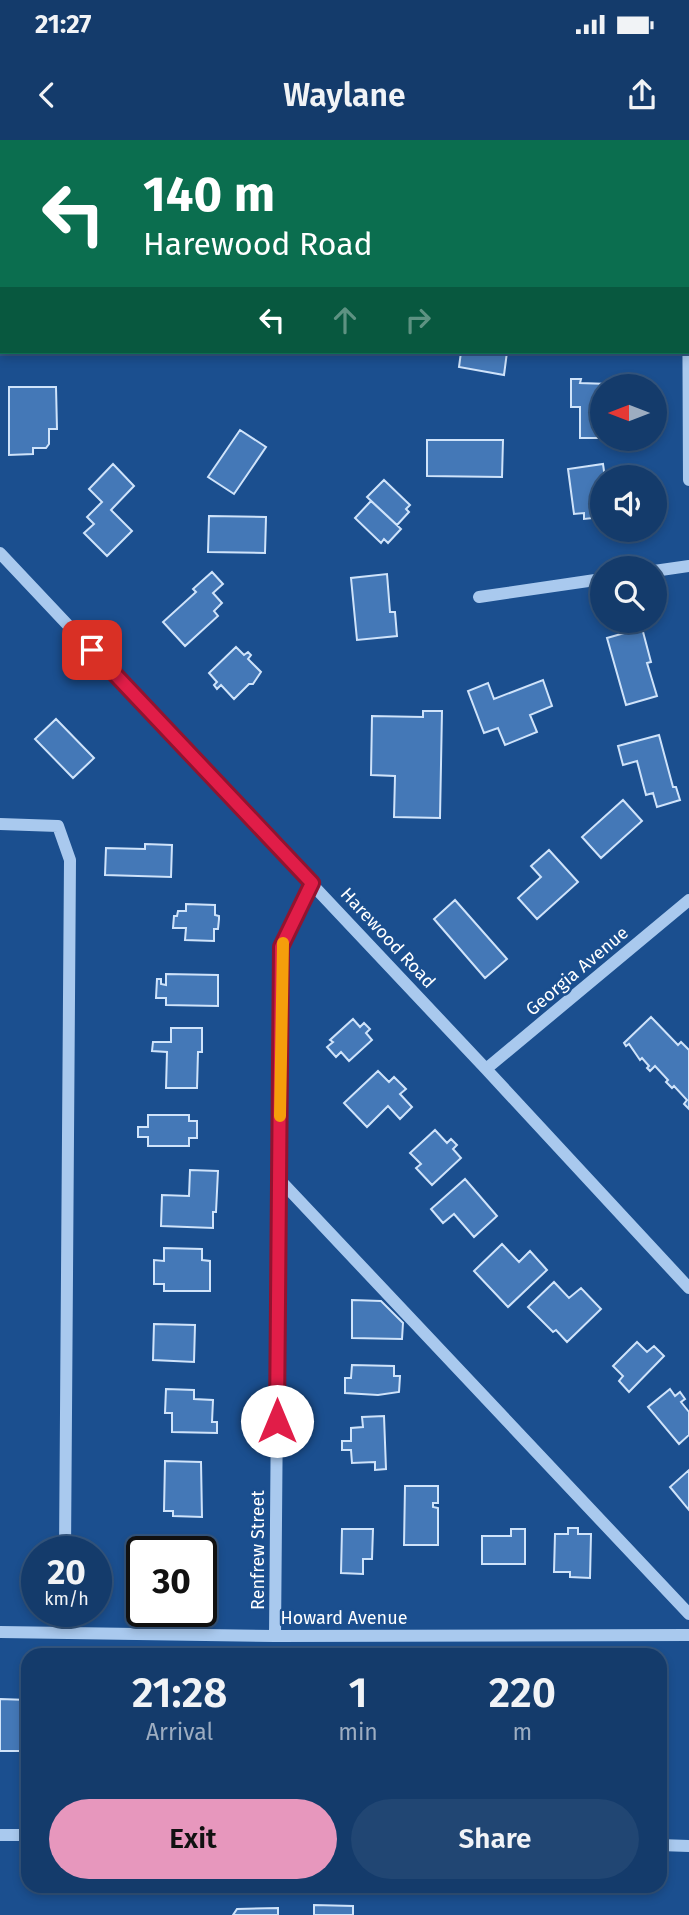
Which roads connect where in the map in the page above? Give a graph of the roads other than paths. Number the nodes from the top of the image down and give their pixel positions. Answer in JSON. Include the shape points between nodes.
{"nodes":[{"id":1,"x":688,"y":354,"type":"edge"},
{"id":2,"x":689,"y":480,"type":"edge"},
{"id":3,"x":0,"y":553,"type":"edge"},
{"id":4,"x":689,"y":566,"type":"edge"},
{"id":5,"x":667,"y":569,"type":"edge"},
{"id":6,"x":590,"y":581,"type":"edge"},
{"id":7,"x":479,"y":597,"type":"dead end"},
{"id":8,"x":0,"y":824,"type":"edge"},
{"id":9,"x":312,"y":883,"type":"junction"},
{"id":10,"x":689,"y":901,"type":"edge"},
{"id":11,"x":486,"y":1069,"type":"junction"},
{"id":12,"x":279,"y":1179,"type":"junction"},
{"id":13,"x":689,"y":1288,"type":"edge"},
{"id":14,"x":65,"y":1536,"type":"edge"},
{"id":15,"x":689,"y":1614,"type":"edge"},
{"id":16,"x":64,"y":1627,"type":"edge"},
{"id":17,"x":0,"y":1632,"type":"edge"},
{"id":18,"x":64,"y":1633,"type":"junction"},
{"id":19,"x":689,"y":1634,"type":"edge"},
{"id":20,"x":275,"y":1636,"type":"junction"},
{"id":21,"x":0,"y":1835,"type":"edge"},
{"id":22,"x":21,"y":1835,"type":"edge"},
{"id":23,"x":667,"y":1845,"type":"edge"},
{"id":24,"x":689,"y":1846,"type":"edge"}],
"edges":[{"from":1,"to":2,"type":"street"},
{"from":3,"to":9,"type":"street","name":"Harewood Road"},
{"from":4,"to":5,"type":"street"},
{"from":6,"to":7,"type":"street"},
{"from":8,"to":14,"type":"street","via":[[58,825],[70,860]]},
{"from":9,"to":11,"type":"street","name":"Harewood Road"},
{"from":9,"to":12,"type":"street","name":"Renfrew Street","via":[[281,947]]},
{"from":10,"to":11,"type":"street","name":"Georgia Avenue"},
{"from":11,"to":13,"type":"street","name":"Harewood Road"},
{"from":12,"to":15,"type":"street"},
{"from":12,"to":20,"type":"street","name":"Renfrew Street"},
{"from":16,"to":18,"type":"street"},
{"from":17,"to":18,"type":"street","name":"Howard Avenue"},
{"from":18,"to":20,"type":"street","name":"Howard Avenue"},
{"from":19,"to":20,"type":"street","name":"Howard Avenue"},
{"from":21,"to":22,"type":"street"},
{"from":23,"to":24,"type":"street"}]}
